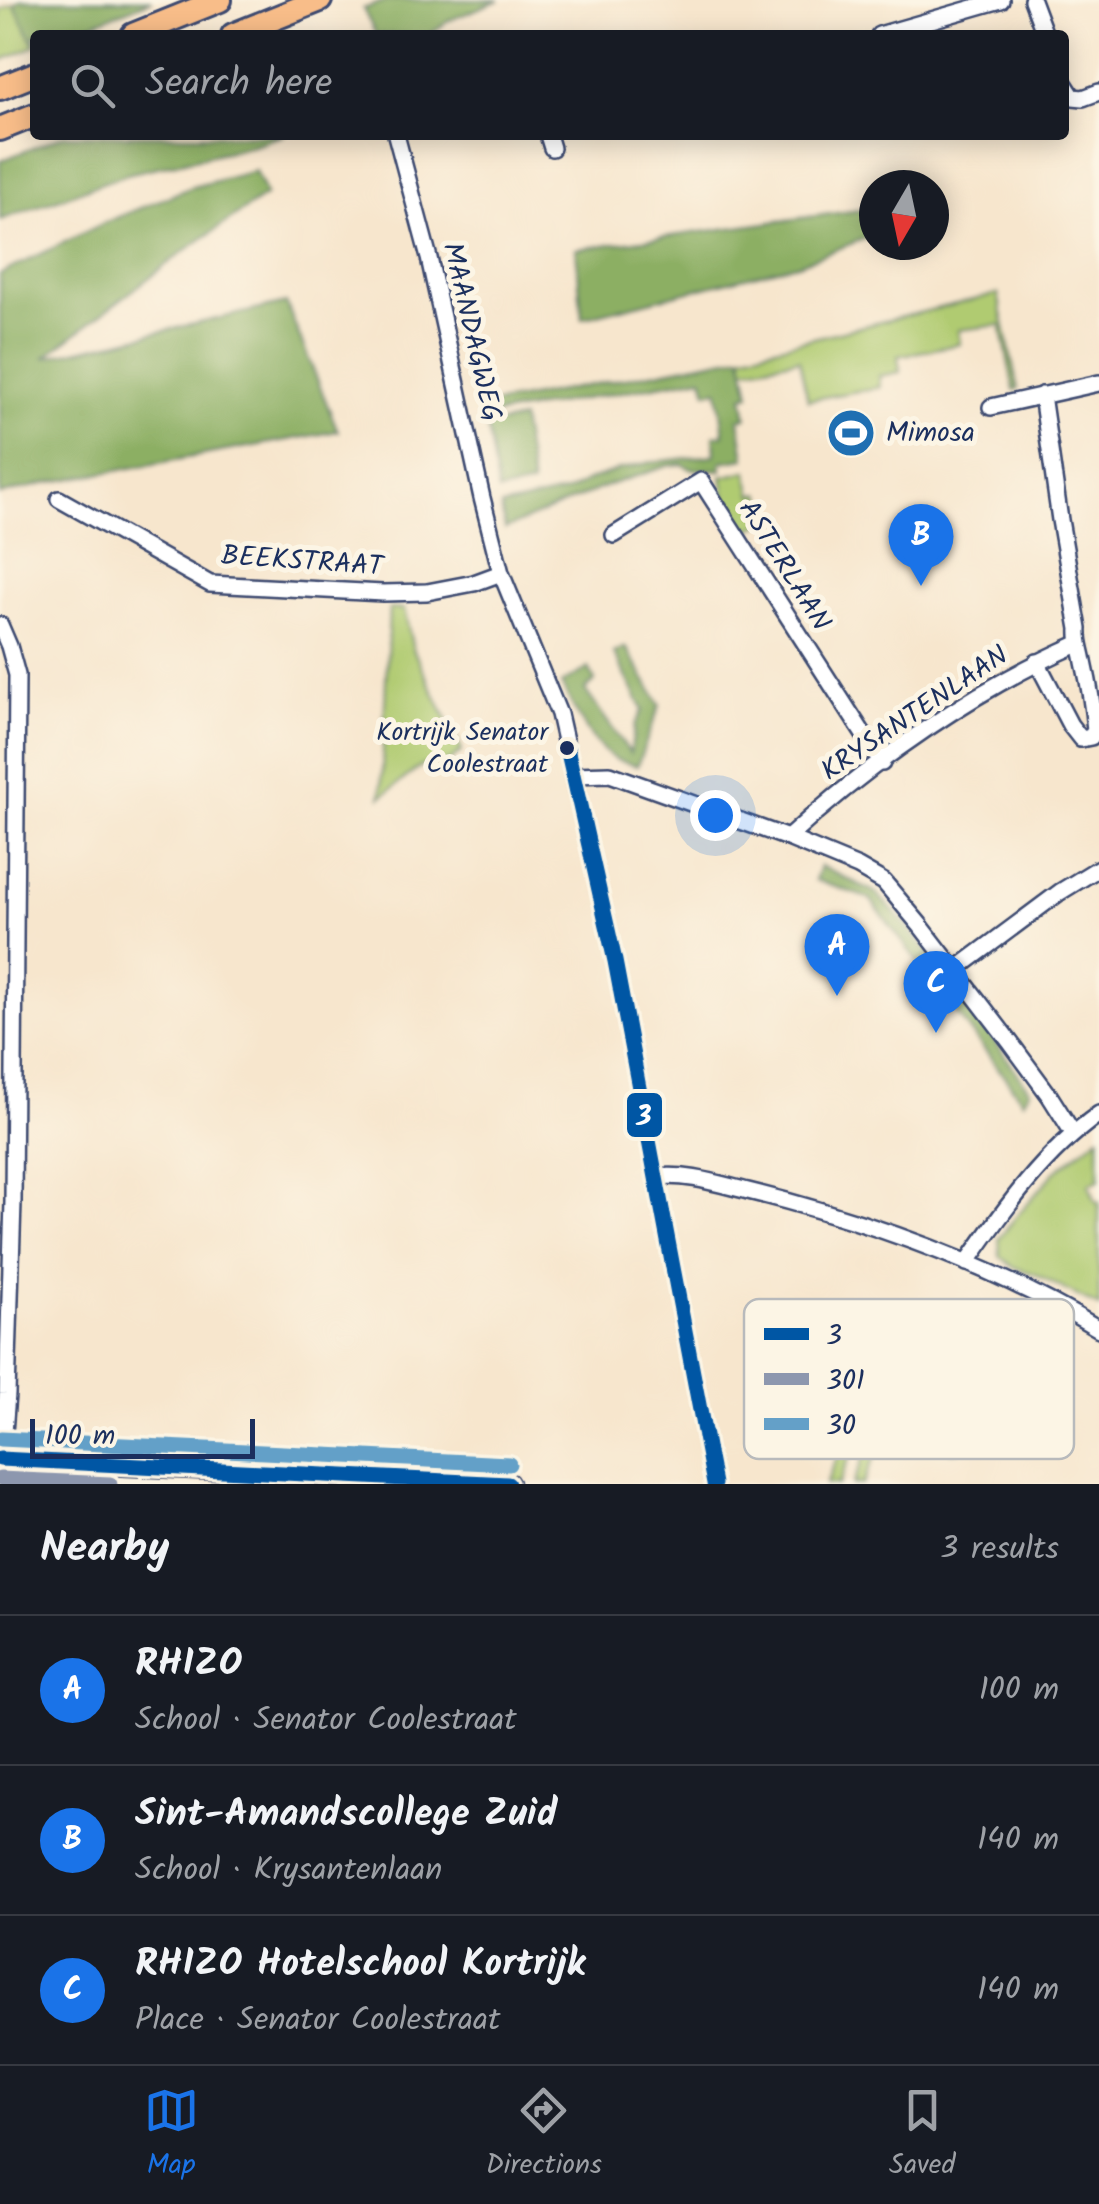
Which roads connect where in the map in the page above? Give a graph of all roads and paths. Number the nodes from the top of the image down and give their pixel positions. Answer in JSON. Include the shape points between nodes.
{"nodes":[{"id":1,"x":220,"y":0,"type":"edge"},
{"id":2,"x":320,"y":0,"type":"edge"},
{"id":3,"x":1001,"y":0,"type":"edge"},
{"id":4,"x":1032,"y":0,"type":"edge"},
{"id":5,"x":145,"y":30,"type":"edge"},
{"id":6,"x":245,"y":30,"type":"edge"},
{"id":7,"x":896,"y":30,"type":"edge"},
{"id":8,"x":1043,"y":30,"type":"edge"},
{"id":9,"x":30,"y":76,"type":"edge"},
{"id":10,"x":0,"y":88,"type":"edge"},
{"id":11,"x":1069,"y":90,"type":"edge"},
{"id":12,"x":1099,"y":92,"type":"edge"},
{"id":13,"x":30,"y":117,"type":"edge"},
{"id":14,"x":0,"y":129,"type":"edge"},
{"id":15,"x":397,"y":140,"type":"edge"},
{"id":16,"x":1099,"y":383,"type":"edge"},
{"id":17,"x":1042,"y":396,"type":"junction"},
{"id":18,"x":991,"y":407,"type":"dead end"},
{"id":19,"x":59,"y":499,"type":"dead end"},
{"id":20,"x":614,"y":535,"type":"dead end"},
{"id":21,"x":501,"y":573,"type":"junction"},
{"id":22,"x":0,"y":625,"type":"edge"},
{"id":23,"x":1078,"y":644,"type":"junction"},
{"id":24,"x":1037,"y":662,"type":"junction"},
{"id":25,"x":8,"y":745,"type":"edge"},
{"id":26,"x":882,"y":763,"type":"junction"},
{"id":27,"x":573,"y":776,"type":"junction"},
{"id":28,"x":788,"y":838,"type":"junction"},
{"id":29,"x":1099,"y":868,"type":"edge"},
{"id":30,"x":954,"y":971,"type":"junction"},
{"id":31,"x":8,"y":1061,"type":"edge"},
{"id":32,"x":1099,"y":1114,"type":"edge"},
{"id":33,"x":1072,"y":1133,"type":"junction"},
{"id":34,"x":656,"y":1177,"type":"junction"},
{"id":35,"x":967,"y":1264,"type":"junction"},
{"id":36,"x":1043,"y":1299,"type":"edge"},
{"id":37,"x":1074,"y":1314,"type":"edge"},
{"id":38,"x":1099,"y":1329,"type":"edge"},
{"id":39,"x":1,"y":1459,"type":"edge"},
{"id":40,"x":0,"y":1484,"type":"edge"},
{"id":41,"x":508,"y":1484,"type":"edge"},
{"id":42,"x":714,"y":1484,"type":"edge"}],
"edges":[{"from":1,"to":5,"type":"highway"},
{"from":2,"to":6,"type":"highway"},
{"from":3,"to":7,"type":"street"},
{"from":4,"to":8,"type":"street"},
{"from":9,"to":10,"type":"highway"},
{"from":11,"to":12,"type":"street","via":[[1083,98]]},
{"from":13,"to":14,"type":"highway"},
{"from":15,"to":21,"type":"street","name":"MAANDAGWEG"},
{"from":16,"to":17,"type":"street"},
{"from":17,"to":18,"type":"street"},
{"from":17,"to":23,"type":"street"},
{"from":19,"to":21,"type":"street","name":"BEEKSTRAAT","via":[[210,584],[427,592]]},
{"from":20,"to":26,"type":"street","name":"ASTERLAAN","via":[[701,481]]},
{"from":21,"to":27,"type":"street","via":[[559,714]]},
{"from":22,"to":25,"type":"street","via":[[16,671]]},
{"from":23,"to":24,"type":"street","name":"KRYSANTENLAAN"},
{"from":23,"to":24,"type":"street","via":[[1096,730],[1091,736],[1081,739],[1070,724]]},
{"from":24,"to":26,"type":"street","name":"KRYSANTENLAAN"},
{"from":25,"to":31,"type":"street"},
{"from":26,"to":28,"type":"street","name":"KRYSANTENLAAN"},
{"from":27,"to":28,"type":"street","via":[[610,774]]},
{"from":27,"to":34,"type":"street"},
{"from":28,"to":30,"type":"street","via":[[884,882]]},
{"from":29,"to":30,"type":"street"},
{"from":30,"to":33,"type":"street"},
{"from":31,"to":39,"type":"street","via":[[13,1202]]},
{"from":32,"to":33,"type":"street"},
{"from":33,"to":35,"type":"street","via":[[999,1216]]},
{"from":34,"to":35,"type":"street","via":[[782,1200]]},
{"from":34,"to":42,"type":"street"},
{"from":35,"to":36,"type":"street"},
{"from":37,"to":38,"type":"street"},
{"from":39,"to":40,"type":"street"},
{"from":39,"to":41,"type":"main road"}]}
